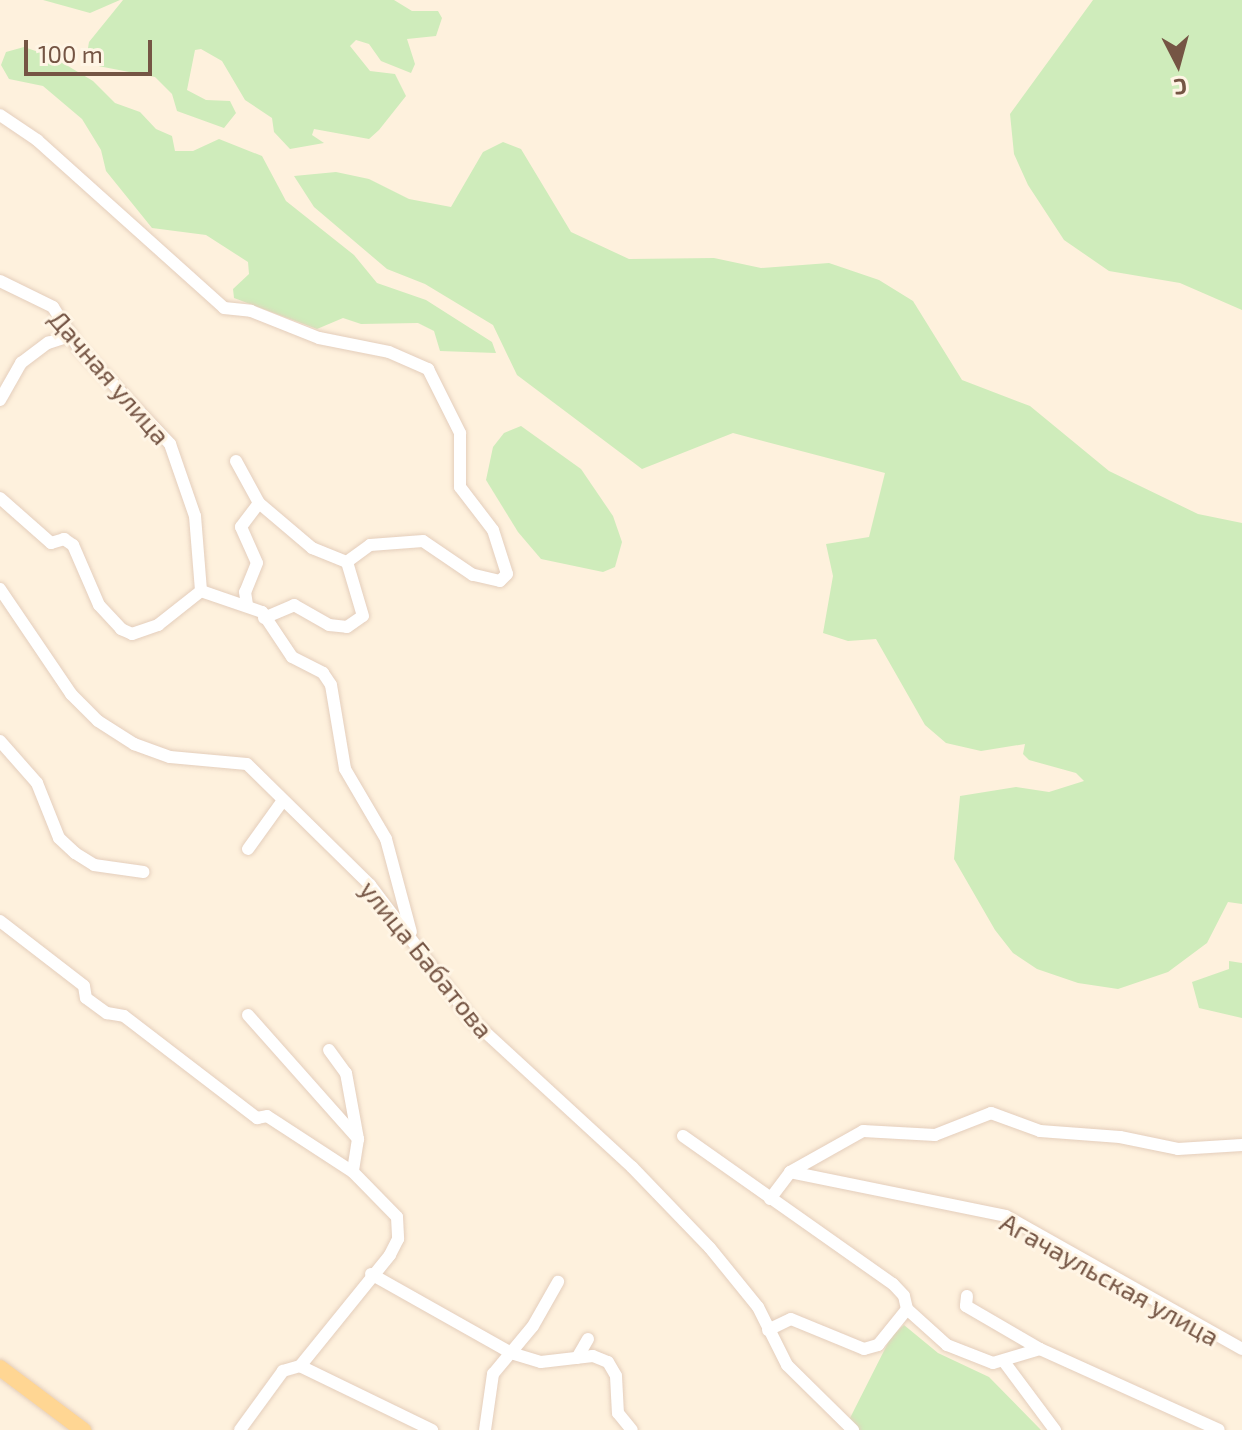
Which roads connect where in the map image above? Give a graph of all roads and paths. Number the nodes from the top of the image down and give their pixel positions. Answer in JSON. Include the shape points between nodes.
{"nodes":[{"id":1,"x":0,"y":115,"type":"edge"},
{"id":2,"x":0,"y":281,"type":"edge"},
{"id":3,"x":72,"y":335,"type":"junction"},
{"id":4,"x":0,"y":400,"type":"edge"},
{"id":5,"x":236,"y":461,"type":"dead end"},
{"id":6,"x":0,"y":498,"type":"edge"},
{"id":7,"x":259,"y":503,"type":"junction"},
{"id":8,"x":347,"y":562,"type":"junction"},
{"id":9,"x":0,"y":589,"type":"edge"},
{"id":10,"x":201,"y":591,"type":"junction"},
{"id":11,"x":247,"y":604,"type":"junction"},
{"id":12,"x":264,"y":618,"type":"junction"},
{"id":13,"x":0,"y":741,"type":"edge"},
{"id":14,"x":281,"y":803,"type":"junction"},
{"id":15,"x":248,"y":849,"type":"dead end"},
{"id":16,"x":144,"y":872,"type":"dead end"},
{"id":17,"x":0,"y":921,"type":"edge"},
{"id":18,"x":412,"y":935,"type":"junction"},
{"id":19,"x":248,"y":1015,"type":"dead end"},
{"id":20,"x":329,"y":1050,"type":"dead end"},
{"id":21,"x":683,"y":1136,"type":"dead end"},
{"id":22,"x":358,"y":1139,"type":"junction"},
{"id":23,"x":1242,"y":1145,"type":"edge"},
{"id":24,"x":353,"y":1172,"type":"junction"},
{"id":25,"x":790,"y":1172,"type":"junction"},
{"id":26,"x":770,"y":1199,"type":"junction"},
{"id":27,"x":371,"y":1274,"type":"junction"},
{"id":28,"x":558,"y":1282,"type":"dead end"},
{"id":29,"x":967,"y":1296,"type":"dead end"},
{"id":30,"x":907,"y":1309,"type":"junction"},
{"id":31,"x":768,"y":1330,"type":"junction"},
{"id":32,"x":588,"y":1339,"type":"dead end"},
{"id":33,"x":1040,"y":1349,"type":"junction"},
{"id":34,"x":1242,"y":1349,"type":"edge"},
{"id":35,"x":511,"y":1353,"type":"junction"},
{"id":36,"x":577,"y":1358,"type":"junction"},
{"id":37,"x":1005,"y":1363,"type":"junction"},
{"id":38,"x":300,"y":1366,"type":"junction"},
{"id":39,"x":0,"y":1368,"type":"edge"},
{"id":40,"x":83,"y":1430,"type":"edge"},
{"id":41,"x":240,"y":1430,"type":"edge"},
{"id":42,"x":432,"y":1430,"type":"edge"},
{"id":43,"x":485,"y":1430,"type":"edge"},
{"id":44,"x":632,"y":1430,"type":"edge"},
{"id":45,"x":853,"y":1430,"type":"edge"},
{"id":46,"x":1055,"y":1430,"type":"edge"},
{"id":47,"x":1219,"y":1430,"type":"edge"}],
"edges":[{"from":1,"to":8,"type":"street","via":[[37,140],[224,308],[251,311],[319,338],[389,352],[428,369],[460,433],[460,487],[493,530],[507,574],[500,581],[473,575],[423,541],[370,545]]},
{"from":2,"to":3,"type":"street","name":"Дачная улица","via":[[53,307]]},
{"from":3,"to":4,"type":"street","via":[[48,343],[21,363]]},
{"from":3,"to":10,"type":"street","name":"Дачная улица","via":[[148,425],[160,431],[181,465],[198,534]]},
{"from":5,"to":7,"type":"street"},
{"from":6,"to":10,"type":"street","via":[[51,543],[64,539],[73,545],[99,605],[121,629],[132,634],[158,625]]},
{"from":7,"to":8,"type":"street","via":[[312,548]]},
{"from":7,"to":11,"type":"street","via":[[241,527],[257,563],[245,592]]},
{"from":8,"to":12,"type":"street","via":[[363,616],[347,627],[329,625],[294,605]]},
{"from":9,"to":14,"type":"street","name":"улица Бабатова","via":[[71,694],[98,721],[134,744],[170,757],[240,760]]},
{"from":10,"to":11,"type":"street"},
{"from":11,"to":12,"type":"street"},
{"from":12,"to":18,"type":"street","via":[[292,657],[323,673],[331,685],[345,769],[386,839]]},
{"from":13,"to":16,"type":"street","via":[[37,783],[59,838],[75,853],[94,865]]},
{"from":14,"to":15,"type":"street"},
{"from":14,"to":18,"type":"street","name":"улица Бабатова","via":[[370,885]]},
{"from":17,"to":24,"type":"street","via":[[84,986],[86,998],[107,1013],[124,1016],[257,1118],[267,1116]]},
{"from":18,"to":31,"type":"street","name":"улица Бабатова","via":[[436,978],[472,1020],[632,1167],[710,1248],[758,1307]]},
{"from":19,"to":22,"type":"street"},
{"from":20,"to":22,"type":"street","via":[[346,1073]]},
{"from":21,"to":26,"type":"street"},
{"from":22,"to":24,"type":"street"},
{"from":23,"to":25,"type":"street","via":[[1178,1149],[1040,1131],[991,1113],[935,1135],[863,1131]]},
{"from":24,"to":27,"type":"street","via":[[397,1217],[395,1246]]},
{"from":25,"to":26,"type":"street"},
{"from":25,"to":34,"type":"street","name":"Агачаульская улица","via":[[1006,1216]]},
{"from":26,"to":30,"type":"street","via":[[893,1284]]},
{"from":27,"to":35,"type":"street"},
{"from":27,"to":38,"type":"street"},
{"from":28,"to":35,"type":"street"},
{"from":29,"to":33,"type":"street","via":[[966,1306]]},
{"from":30,"to":31,"type":"street","via":[[878,1345],[864,1349],[791,1319]]},
{"from":30,"to":37,"type":"street","via":[[947,1345],[981,1360]]},
{"from":31,"to":45,"type":"street","name":"улица Бабатова","via":[[787,1365]]},
{"from":32,"to":36,"type":"street"},
{"from":33,"to":37,"type":"street"},
{"from":33,"to":47,"type":"street"},
{"from":35,"to":36,"type":"street","via":[[541,1362]]},
{"from":35,"to":43,"type":"street","via":[[493,1374]]},
{"from":36,"to":44,"type":"street","via":[[608,1362],[616,1376],[618,1413]]},
{"from":37,"to":46,"type":"street"},
{"from":38,"to":41,"type":"street","via":[[283,1371]]},
{"from":38,"to":42,"type":"street"},
{"from":39,"to":40,"type":"main road"}]}
